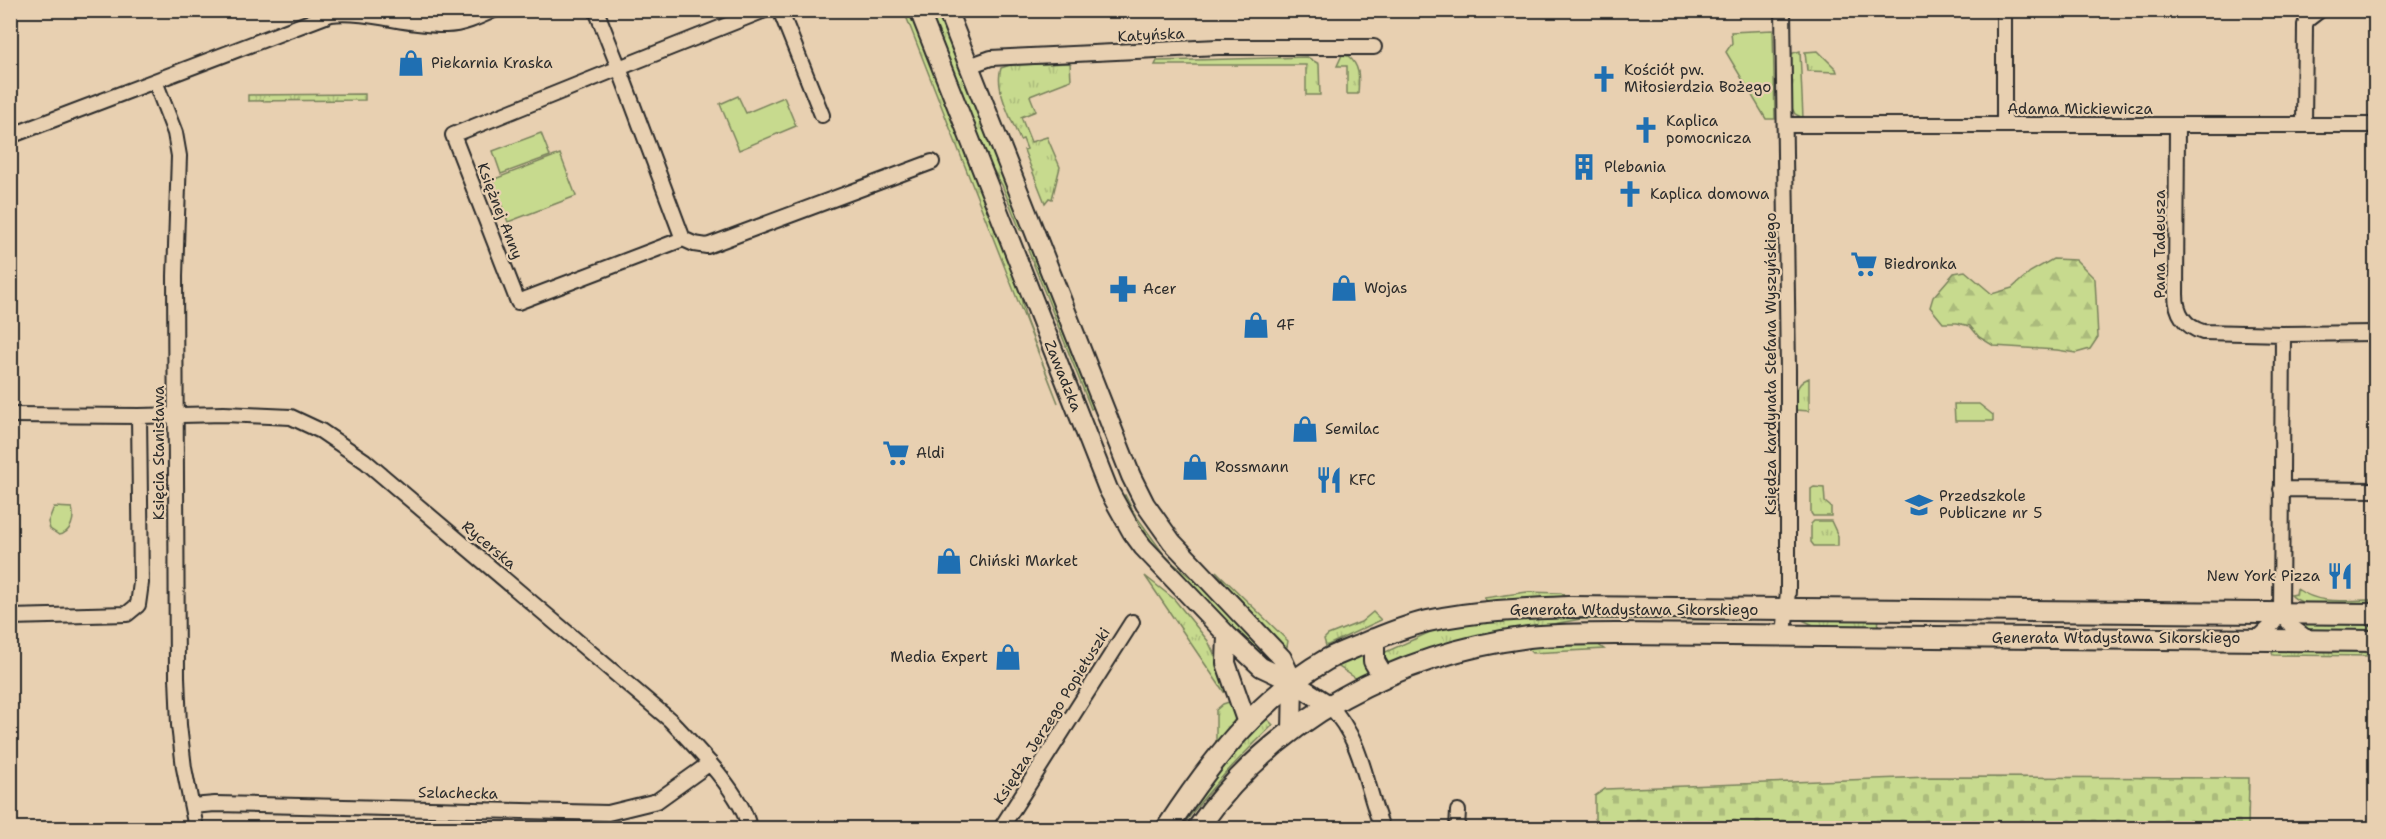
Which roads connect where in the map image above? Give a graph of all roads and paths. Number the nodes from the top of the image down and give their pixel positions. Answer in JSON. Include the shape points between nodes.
{"nodes":[{"id":1,"x":494,"y":10,"type":"edge"},
{"id":2,"x":596,"y":10,"type":"edge"},
{"id":3,"x":765,"y":10,"type":"edge"},
{"id":4,"x":780,"y":10,"type":"edge"},
{"id":5,"x":919,"y":10,"type":"edge"},
{"id":6,"x":947,"y":10,"type":"edge"},
{"id":7,"x":1783,"y":10,"type":"edge"},
{"id":8,"x":2004,"y":10,"type":"edge"},
{"id":9,"x":2320,"y":10,"type":"edge"},
{"id":10,"x":1374,"y":47,"type":"dead end"},
{"id":11,"x":969,"y":66,"type":"junction"},
{"id":12,"x":619,"y":68,"type":"junction"},
{"id":13,"x":155,"y":81,"type":"junction"},
{"id":14,"x":822,"y":115,"type":"dead end"},
{"id":15,"x":1785,"y":125,"type":"junction"},
{"id":16,"x":2004,"y":125,"type":"junction"},
{"id":17,"x":2177,"y":125,"type":"junction"},
{"id":18,"x":2304,"y":125,"type":"junction"},
{"id":19,"x":2376,"y":125,"type":"edge"},
{"id":20,"x":10,"y":136,"type":"edge"},
{"id":21,"x":932,"y":162,"type":"dead end"},
{"id":22,"x":683,"y":239,"type":"junction"},
{"id":23,"x":2376,"y":333,"type":"edge"},
{"id":24,"x":2283,"y":334,"type":"junction"},
{"id":25,"x":175,"y":415,"type":"junction"},
{"id":26,"x":10,"y":416,"type":"edge"},
{"id":27,"x":139,"y":416,"type":"junction"},
{"id":28,"x":2281,"y":489,"type":"junction"},
{"id":29,"x":2376,"y":490,"type":"edge"},
{"id":30,"x":1788,"y":609,"type":"junction"},
{"id":31,"x":1889,"y":610,"type":"junction"},
{"id":32,"x":2281,"y":613,"type":"junction"},
{"id":33,"x":2376,"y":614,"type":"edge"},
{"id":34,"x":10,"y":616,"type":"edge"},
{"id":35,"x":1132,"y":622,"type":"dead end"},
{"id":36,"x":1227,"y":635,"type":"junction"},
{"id":37,"x":1784,"y":636,"type":"junction"},
{"id":38,"x":1886,"y":636,"type":"junction"},
{"id":39,"x":1374,"y":639,"type":"junction"},
{"id":40,"x":2256,"y":640,"type":"junction"},
{"id":41,"x":2310,"y":640,"type":"junction"},
{"id":42,"x":2376,"y":641,"type":"edge"},
{"id":43,"x":1383,"y":676,"type":"junction"},
{"id":44,"x":1293,"y":682,"type":"junction"},
{"id":45,"x":1329,"y":705,"type":"junction"},
{"id":46,"x":1247,"y":723,"type":"junction"},
{"id":47,"x":1292,"y":731,"type":"junction"},
{"id":48,"x":710,"y":763,"type":"junction"},
{"id":49,"x":192,"y":806,"type":"junction"},
{"id":50,"x":1458,"y":811,"type":"dead end"},
{"id":51,"x":196,"y":828,"type":"edge"},
{"id":52,"x":749,"y":828,"type":"edge"},
{"id":53,"x":1001,"y":828,"type":"edge"},
{"id":54,"x":1167,"y":828,"type":"edge"},
{"id":55,"x":1198,"y":828,"type":"edge"},
{"id":56,"x":1382,"y":828,"type":"edge"},
{"id":57,"x":1457,"y":828,"type":"edge"}],
"edges":[{"from":1,"to":13,"type":"street","via":[[444,25],[331,14]]},
{"from":2,"to":12,"type":"street"},
{"from":3,"to":12,"type":"street","name":"Księżnej Anny"},
{"from":4,"to":14,"type":"street"},
{"from":5,"to":36,"type":"street","name":"Zawadzka","via":[[1108,489],[1143,548]]},
{"from":6,"to":11,"type":"street","name":"Zawadzka"},
{"from":7,"to":15,"type":"street","name":"Księdza kardynała Stefana Wyszyńskiego"},
{"from":8,"to":16,"type":"street"},
{"from":9,"to":18,"type":"street","via":[[2305,25]]},
{"from":10,"to":11,"type":"street","name":"Katyńska","via":[[1218,47],[991,58]]},
{"from":11,"to":44,"type":"street","name":"Zawadzka","via":[[1145,504],[1172,542],[1282,658]]},
{"from":12,"to":22,"type":"street"},
{"from":12,"to":22,"type":"street","name":"Księżnej Anny","via":[[453,135],[518,302]]},
{"from":13,"to":20,"type":"street"},
{"from":13,"to":25,"type":"street","name":"Księcia Stanisława","via":[[175,133],[179,156]]},
{"from":15,"to":16,"type":"street","name":"Adama Mickiewicza"},
{"from":15,"to":30,"type":"street","name":"Księdza kardynała Stefana Wyszyńskiego"},
{"from":16,"to":17,"type":"street","name":"Adama Mickiewicza"},
{"from":17,"to":18,"type":"street","name":"Adama Mickiewicza"},
{"from":17,"to":24,"type":"street","name":"Pana Tadeusza","via":[[2176,294],[2181,316],[2193,329],[2203,332]]},
{"from":18,"to":19,"type":"street","name":"Adama Mickiewicza"},
{"from":21,"to":22,"type":"street","via":[[707,246]]},
{"from":23,"to":24,"type":"street","name":"Pana Tadeusza"},
{"from":24,"to":28,"type":"street"},
{"from":25,"to":27,"type":"street","name":"Rycerska"},
{"from":25,"to":48,"type":"street","name":"Rycerska","via":[[291,417],[321,431],[365,461],[670,720]]},
{"from":25,"to":49,"type":"street","name":"Księcia Stanisława","via":[[179,725]]},
{"from":26,"to":27,"type":"street","name":"Rycerska"},
{"from":27,"to":34,"type":"street","via":[[138,605],[127,614]]},
{"from":28,"to":29,"type":"street"},
{"from":28,"to":32,"type":"street"},
{"from":30,"to":31,"type":"main road","name":"Generała Władysława Sikorskiego"},
{"from":30,"to":37,"type":"street"},
{"from":30,"to":39,"type":"main road","name":"Generała Władysława Sikorskiego","via":[[1569,607],[1497,611],[1426,622]]},
{"from":31,"to":32,"type":"main road","name":"Generała Władysława Sikorskiego"},
{"from":31,"to":38,"type":"street"},
{"from":32,"to":33,"type":"main road","name":"Generała Władysława Sikorskiego"},
{"from":32,"to":40,"type":"street"},
{"from":32,"to":41,"type":"street"},
{"from":35,"to":53,"type":"street","name":"Księdza Jerzego Popiełuszki"},
{"from":36,"to":44,"type":"street","name":"Zawadzka","via":[[1261,667]]},
{"from":36,"to":46,"type":"street","via":[[1226,663]]},
{"from":37,"to":38,"type":"main road","name":"Generała Władysława Sikorskiego"},
{"from":37,"to":43,"type":"main road","name":"Generała Władysława Sikorskiego","via":[[1616,633],[1530,637],[1464,649]]},
{"from":38,"to":40,"type":"main road","name":"Generała Władysława Sikorskiego"},
{"from":39,"to":43,"type":"main road","via":[[1374,661]]},
{"from":39,"to":44,"type":"main road","name":"Generała Władysława Sikorskiego","via":[[1327,660]]},
{"from":40,"to":41,"type":"main road","name":"Generała Władysława Sikorskiego"},
{"from":41,"to":42,"type":"main road","name":"Generała Władysława Sikorskiego"},
{"from":43,"to":45,"type":"main road","name":"Generała Władysława Sikorskiego"},
{"from":44,"to":45,"type":"street","name":"Zawadzka"},
{"from":44,"to":46,"type":"main road","name":"Generała Władysława Sikorskiego"},
{"from":44,"to":47,"type":"street","name":"Zawadzka"},
{"from":45,"to":47,"type":"main road","name":"Generała Władysława Sikorskiego"},
{"from":45,"to":56,"type":"street","name":"Zawadzka","via":[[1356,744]]},
{"from":46,"to":54,"type":"main road","name":"Generała Władysława Sikorskiego","via":[[1220,753]]},
{"from":47,"to":55,"type":"main road","name":"Generała Władysława Sikorskiego","via":[[1249,769]]},
{"from":48,"to":49,"type":"street","name":"Szlachecka","via":[[657,801],[608,813]]},
{"from":48,"to":52,"type":"street","name":"Rycerska","via":[[748,818]]},
{"from":49,"to":51,"type":"street","name":"Księcia Stanisława"},
{"from":50,"to":57,"type":"street"}]}
